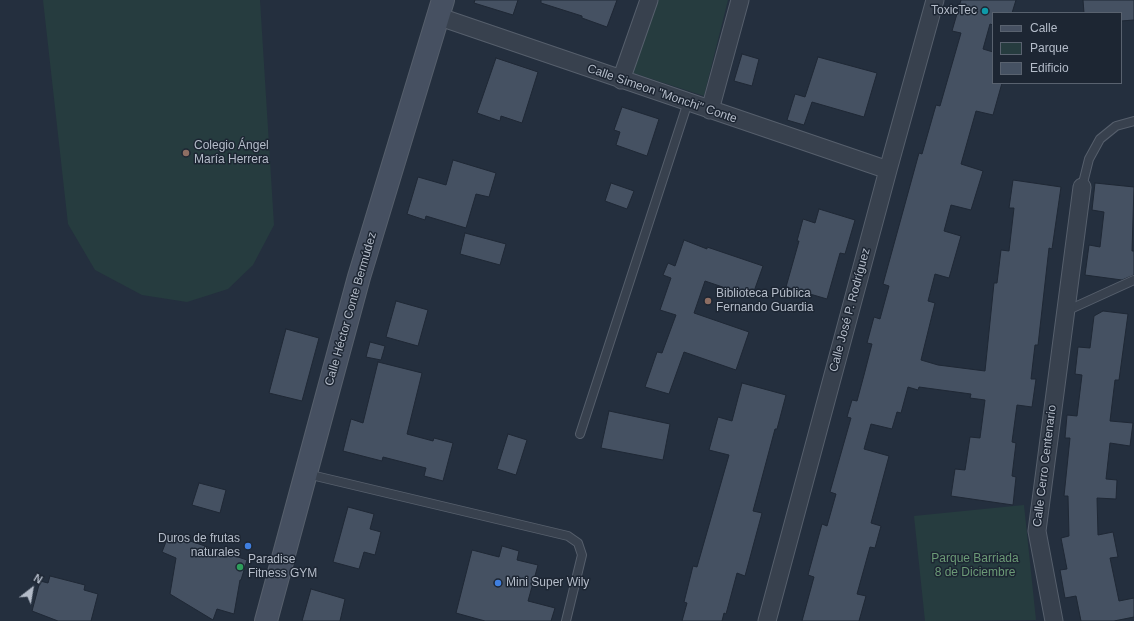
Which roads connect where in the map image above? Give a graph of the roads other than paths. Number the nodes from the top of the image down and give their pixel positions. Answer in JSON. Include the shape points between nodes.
{"nodes":[{"id":1,"x":649,"y":0,"type":"edge"},
{"id":2,"x":740,"y":0,"type":"edge"},
{"id":3,"x":935,"y":0,"type":"edge"},
{"id":4,"x":440,"y":8,"type":"edge"},
{"id":5,"x":621,"y":80,"type":"junction"},
{"id":6,"x":688,"y":102,"type":"junction"},
{"id":7,"x":710,"y":110,"type":"junction"},
{"id":8,"x":1134,"y":121,"type":"edge"},
{"id":9,"x":888,"y":170,"type":"junction"},
{"id":10,"x":1082,"y":187,"type":"joint"},
{"id":11,"x":1134,"y":280,"type":"edge"},
{"id":12,"x":1066,"y":311,"type":"junction"},
{"id":13,"x":580,"y":434,"type":"dead end"},
{"id":14,"x":306,"y":474,"type":"junction"},
{"id":15,"x":266,"y":621,"type":"edge"},
{"id":16,"x":566,"y":621,"type":"edge"},
{"id":17,"x":767,"y":621,"type":"edge"},
{"id":18,"x":1054,"y":621,"type":"edge"}],
"edges":[{"from":1,"to":5,"type":"street"},
{"from":2,"to":7,"type":"street"},
{"from":3,"to":9,"type":"street","name":"Calle José P. Rodríguez"},
{"from":4,"to":5,"type":"street","name":"Calle Simeon \"Monchi\" Conte"},
{"from":4,"to":14,"type":"street","name":"Calle Héctor Conte Bermúdez","via":[[359,277]]},
{"from":5,"to":6,"type":"street","name":"Calle Simeon \"Monchi\" Conte"},
{"from":6,"to":7,"type":"street","name":"Calle Simeon \"Monchi\" Conte"},
{"from":6,"to":13,"type":"lane"},
{"from":7,"to":9,"type":"street","name":"Calle Simeon \"Monchi\" Conte"},
{"from":8,"to":10,"type":"lane","via":[[1116,126],[1100,139],[1089,160]]},
{"from":9,"to":17,"type":"street","name":"Calle José P. Rodríguez"},
{"from":10,"to":12,"type":"street","name":"Calle Cerro Centenario"},
{"from":11,"to":12,"type":"lane"},
{"from":12,"to":18,"type":"street","name":"Calle Cerro Centenario","via":[[1037,531]]},
{"from":14,"to":15,"type":"street","name":"Calle Héctor Conte Bermúdez"},
{"from":14,"to":16,"type":"lane","via":[[568,536],[578,543],[582,555]]}]}
